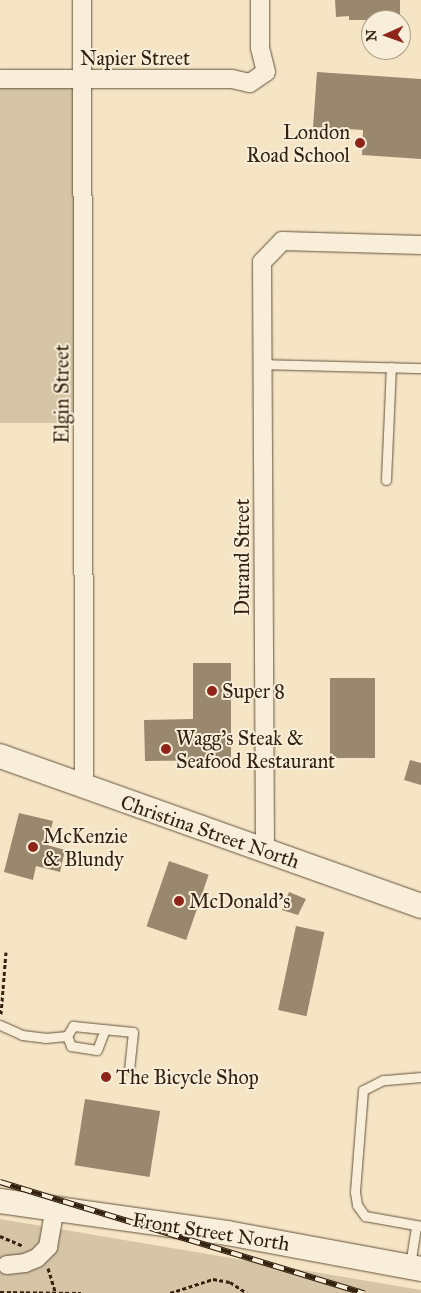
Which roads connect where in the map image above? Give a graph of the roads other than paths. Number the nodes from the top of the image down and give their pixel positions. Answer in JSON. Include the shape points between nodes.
{"nodes":[{"id":1,"x":82,"y":0,"type":"edge"},
{"id":2,"x":260,"y":0,"type":"edge"},
{"id":3,"x":0,"y":79,"type":"edge"},
{"id":4,"x":82,"y":79,"type":"junction"},
{"id":5,"x":421,"y":245,"type":"edge"},
{"id":6,"x":263,"y":364,"type":"junction"},
{"id":7,"x":391,"y":367,"type":"junction"},
{"id":8,"x":421,"y":368,"type":"edge"},
{"id":9,"x":386,"y":480,"type":"dead end"},
{"id":10,"x":0,"y":756,"type":"edge"},
{"id":11,"x":84,"y":788,"type":"junction"},
{"id":12,"x":265,"y":851,"type":"junction"},
{"id":13,"x":421,"y":906,"type":"edge"},
{"id":14,"x":0,"y":1024,"type":"edge"},
{"id":15,"x":105,"y":1029,"type":"junction"},
{"id":16,"x":67,"y":1036,"type":"junction"},
{"id":17,"x":129,"y":1069,"type":"dead end"},
{"id":18,"x":421,"y":1077,"type":"edge"},
{"id":19,"x":0,"y":1201,"type":"edge"},
{"id":20,"x":55,"y":1209,"type":"junction"},
{"id":21,"x":419,"y":1226,"type":"edge"},
{"id":22,"x":7,"y":1265,"type":"dead end"},
{"id":23,"x":416,"y":1268,"type":"edge"}],
"edges":[{"from":1,"to":4,"type":"street","name":"Elgin Street"},
{"from":2,"to":4,"type":"street","name":"Napier Street","via":[[260,48],[266,72],[250,82],[232,79]]},
{"from":3,"to":4,"type":"street","name":"Napier Street"},
{"from":4,"to":11,"type":"street","name":"Elgin Street"},
{"from":5,"to":6,"type":"street","name":"Durand Street","via":[[282,241],[262,262]]},
{"from":6,"to":7,"type":"lane"},
{"from":6,"to":12,"type":"street","name":"Durand Street"},
{"from":7,"to":8,"type":"lane"},
{"from":7,"to":9,"type":"lane"},
{"from":10,"to":11,"type":"main road","name":"Christina Street North"},
{"from":11,"to":12,"type":"main road","name":"Christina Street North"},
{"from":12,"to":13,"type":"main road","name":"Christina Street North"},
{"from":14,"to":16,"type":"lane","via":[[22,1035]]},
{"from":15,"to":16,"type":"lane","via":[[73,1026]]},
{"from":15,"to":16,"type":"lane","via":[[97,1050],[71,1046]]},
{"from":15,"to":17,"type":"lane","via":[[133,1032]]},
{"from":18,"to":21,"type":"lane","via":[[383,1080],[363,1090],[355,1192],[357,1205],[365,1216]]},
{"from":19,"to":20,"type":"main road","name":"Front Street North"},
{"from":20,"to":22,"type":"street","via":[[48,1247],[38,1258],[24,1264]]},
{"from":20,"to":23,"type":"main road","name":"Front Street North","via":[[227,1233]]},
{"from":21,"to":23,"type":"lane"}]}
